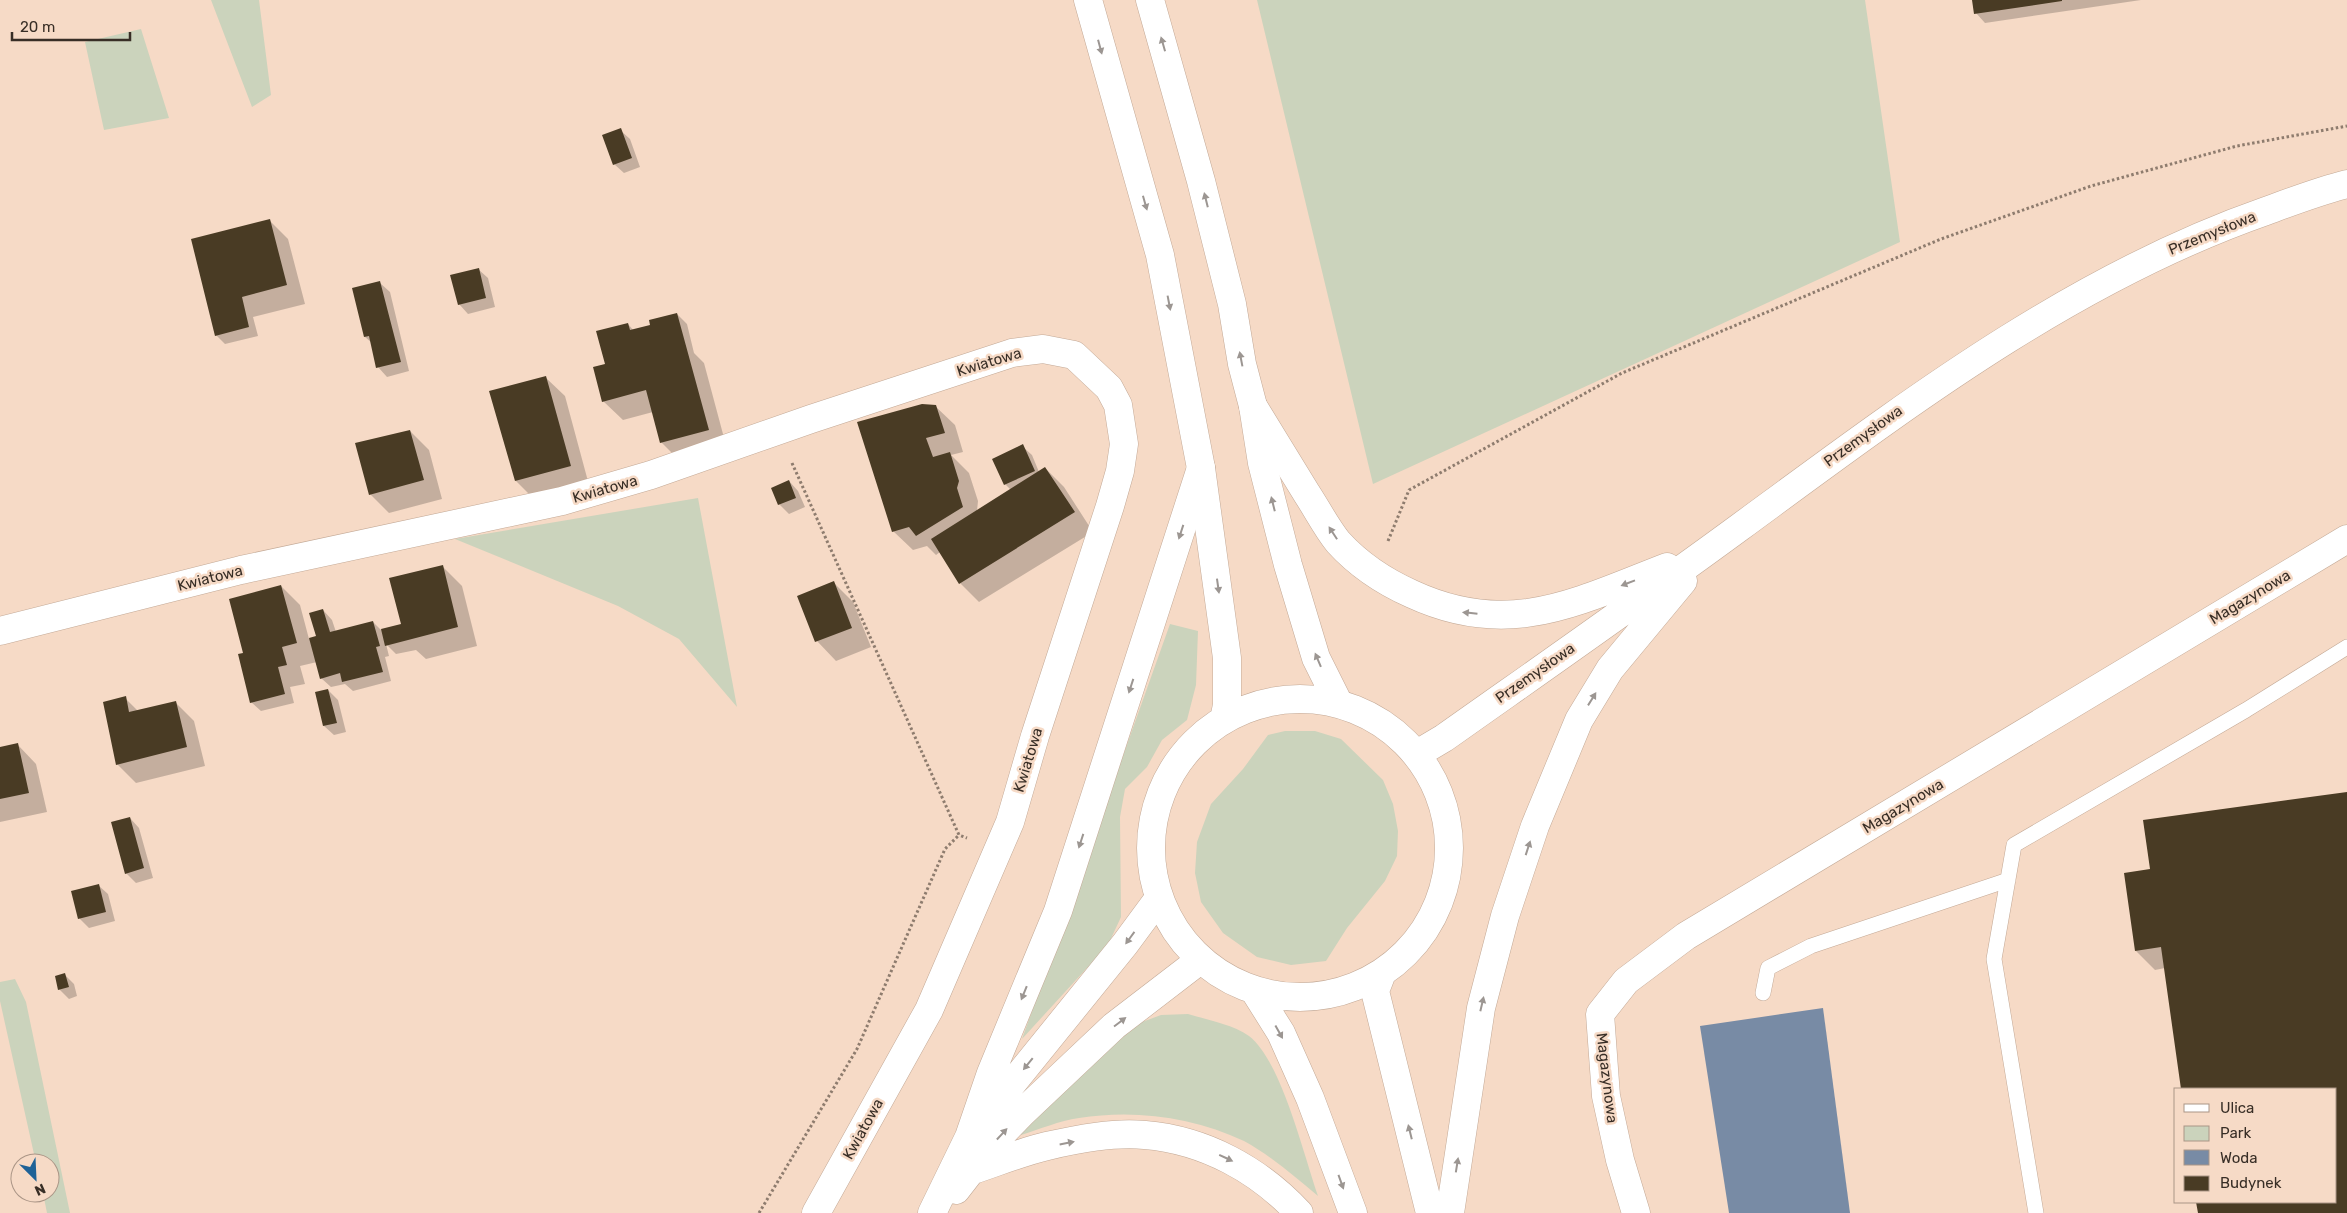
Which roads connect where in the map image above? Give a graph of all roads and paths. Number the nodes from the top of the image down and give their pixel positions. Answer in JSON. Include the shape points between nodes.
{"nodes":[{"id":1,"x":1088,"y":0,"type":"edge"},
{"id":2,"x":1150,"y":0,"type":"edge"},
{"id":3,"x":2347,"y":126,"type":"edge"},
{"id":4,"x":2347,"y":184,"type":"edge"},
{"id":5,"x":1253,"y":406,"type":"junction"},
{"id":6,"x":779,"y":432,"type":"junction"},
{"id":7,"x":1201,"y":468,"type":"junction"},
{"id":8,"x":2347,"y":539,"type":"edge"},
{"id":9,"x":1385,"y":550,"type":"dead end"},
{"id":10,"x":1706,"y":552,"type":"junction"},
{"id":11,"x":0,"y":630,"type":"edge"},
{"id":12,"x":2347,"y":647,"type":"edge"},
{"id":13,"x":1339,"y":704,"type":"junction"},
{"id":14,"x":1224,"y":720,"type":"junction"},
{"id":15,"x":1417,"y":754,"type":"junction"},
{"id":16,"x":959,"y":836,"type":"junction"},
{"id":17,"x":968,"y":838,"type":"dead end"},
{"id":18,"x":2008,"y":880,"type":"junction"},
{"id":19,"x":1159,"y":898,"type":"junction"},
{"id":20,"x":1200,"y":960,"type":"junction"},
{"id":21,"x":1382,"y":973,"type":"junction"},
{"id":22,"x":1254,"y":990,"type":"junction"},
{"id":23,"x":1763,"y":993,"type":"dead end"},
{"id":24,"x":969,"y":1137,"type":"junction"},
{"id":25,"x":970,"y":1171,"type":"junction"},
{"id":26,"x":759,"y":1213,"type":"edge"},
{"id":27,"x":816,"y":1213,"type":"edge"},
{"id":28,"x":932,"y":1213,"type":"edge"},
{"id":29,"x":939,"y":1213,"type":"edge"},
{"id":30,"x":1299,"y":1213,"type":"edge"},
{"id":31,"x":1353,"y":1213,"type":"edge"},
{"id":32,"x":1430,"y":1213,"type":"edge"},
{"id":33,"x":1450,"y":1213,"type":"edge"},
{"id":34,"x":1636,"y":1213,"type":"edge"},
{"id":35,"x":2036,"y":1213,"type":"edge"}],
"edges":[{"from":1,"to":7,"type":"main road","one_way":true,"via":[[1160,255]]},
{"from":5,"to":2,"type":"main road","one_way":true,"via":[[1232,304],[1201,181]]},
{"from":3,"to":9,"type":"path","via":[[2237,146],[2090,186],[1941,239],[1622,373],[1409,490]]},
{"from":4,"to":10,"type":"main road","name":"Przemysłowa","via":[[2233,222],[2136,265],[2005,341],[1905,406]]},
{"from":10,"to":5,"type":"main road","one_way":true,"via":[[1572,604],[1533,614],[1462,612],[1432,603],[1371,571],[1338,542]]},
{"from":13,"to":5,"type":"main road","one_way":true,"via":[[1316,658],[1288,565],[1262,463]]},
{"from":6,"to":11,"type":"main road","name":"Kwiatowa","via":[[562,501],[241,570]]},
{"from":6,"to":16,"type":"path","via":[[810,508]]},
{"from":6,"to":27,"type":"main road","name":"Kwiatowa","via":[[1012,353],[1043,349],[1074,355],[1109,388],[1118,405],[1124,444],[1110,506],[1010,822],[929,1010]]},
{"from":7,"to":14,"type":"main road","one_way":true,"via":[[1227,658]]},
{"from":7,"to":24,"type":"main road","one_way":true,"via":[[1058,911]]},
{"from":8,"to":34,"type":"main road","name":"Magazynowa","via":[[1686,936],[1626,982],[1600,1014],[1606,1096]]},
{"from":10,"to":15,"type":"main road","name":"Przemysłowa"},
{"from":33,"to":10,"type":"main road","one_way":true,"via":[[1481,1008],[1505,916],[1535,826],[1579,720],[1610,669]]},
{"from":12,"to":18,"type":"lane","via":[[2246,710],[2014,845]]},
{"from":13,"to":14,"type":"main road","via":[[1300,699],[1260,704]]},
{"from":13,"to":15,"type":"main road","via":[[1368,715],[1395,732]]},
{"from":14,"to":19,"type":"main road","via":[[1192,746],[1167,778],[1153,817],[1150,858]]},
{"from":15,"to":21,"type":"main road","via":[[1438,790],[1448,830],[1448,871],[1435,911],[1413,946]]},
{"from":16,"to":17,"type":"path"},
{"from":16,"to":26,"type":"path","via":[[945,849],[856,1049]]},
{"from":18,"to":23,"type":"lane","via":[[1811,946],[1768,968]]},
{"from":18,"to":35,"type":"lane","via":[[1994,959]]},
{"from":19,"to":20,"type":"main road","via":[[1176,932]]},
{"from":19,"to":24,"type":"main road","one_way":true,"via":[[1126,944]]},
{"from":20,"to":22,"type":"main road","via":[[1226,978]]},
{"from":25,"to":20,"type":"main road","one_way":true,"via":[[1023,1112],[1107,1033]]},
{"from":21,"to":22,"type":"main road","via":[[1352,988],[1320,996],[1287,997]]},
{"from":32,"to":21,"type":"main road","one_way":true,"via":[[1375,991]]},
{"from":22,"to":31,"type":"main road","one_way":true,"via":[[1281,1033],[1310,1098]]},
{"from":24,"to":28,"type":"main road"},
{"from":25,"to":29,"type":"main road"},
{"from":25,"to":30,"type":"main road","one_way":true,"via":[[1045,1147],[1115,1135],[1146,1135],[1223,1155],[1279,1192]]}]}
